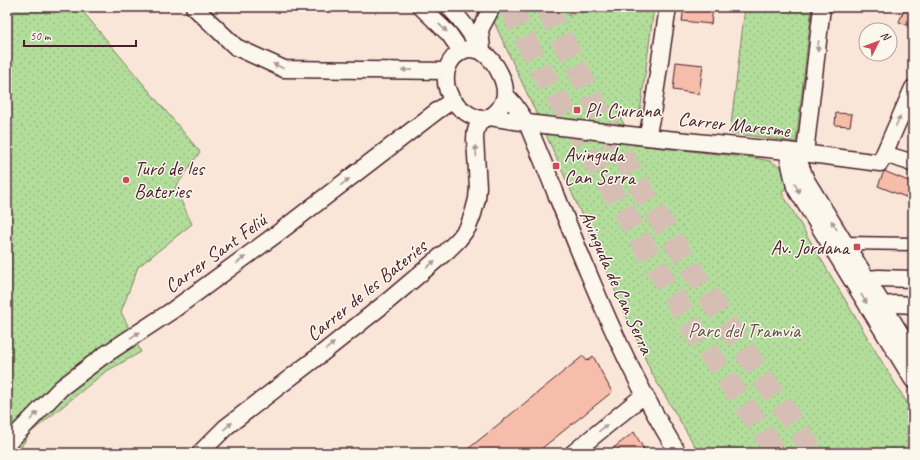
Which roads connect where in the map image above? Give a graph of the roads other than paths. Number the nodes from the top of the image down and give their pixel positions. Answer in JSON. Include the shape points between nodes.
{"nodes":[{"id":1,"x":194,"y":7,"type":"edge"},
{"id":2,"x":421,"y":7,"type":"edge"},
{"id":3,"x":450,"y":7,"type":"edge"},
{"id":4,"x":492,"y":7,"type":"edge"},
{"id":5,"x":668,"y":7,"type":"edge"},
{"id":6,"x":822,"y":7,"type":"edge"},
{"id":7,"x":461,"y":51,"type":"junction"},
{"id":8,"x":482,"y":52,"type":"junction"},
{"id":9,"x":446,"y":71,"type":"junction"},
{"id":10,"x":913,"y":88,"type":"edge"},
{"id":11,"x":505,"y":94,"type":"junction"},
{"id":12,"x":453,"y":100,"type":"junction"},
{"id":13,"x":486,"y":118,"type":"junction"},
{"id":14,"x":527,"y":123,"type":"junction"},
{"id":15,"x":647,"y":137,"type":"junction"},
{"id":16,"x":787,"y":151,"type":"junction"},
{"id":17,"x":805,"y":153,"type":"junction"},
{"id":18,"x":884,"y":154,"type":"junction"},
{"id":19,"x":913,"y":164,"type":"edge"},
{"id":20,"x":845,"y":243,"type":"junction"},
{"id":21,"x":913,"y":244,"type":"edge"},
{"id":22,"x":867,"y":279,"type":"junction"},
{"id":23,"x":913,"y":279,"type":"edge"},
{"id":24,"x":883,"y":305,"type":"junction"},
{"id":25,"x":913,"y":305,"type":"edge"},
{"id":26,"x":911,"y":346,"type":"edge"},
{"id":27,"x":913,"y":380,"type":"edge"},
{"id":28,"x":644,"y":395,"type":"junction"},
{"id":29,"x":7,"y":444,"type":"edge"},
{"id":30,"x":200,"y":453,"type":"edge"},
{"id":31,"x":573,"y":453,"type":"edge"},
{"id":32,"x":678,"y":453,"type":"edge"}],
"edges":[{"from":9,"to":1,"type":"street","one_way":true,"via":[[284,68],[236,47]]},
{"from":2,"to":7,"type":"street","one_way":true,"via":[[449,34]]},
{"from":3,"to":8,"type":"street"},
{"from":4,"to":8,"type":"street","via":[[480,30]]},
{"from":5,"to":15,"type":"street"},
{"from":6,"to":17,"type":"street","one_way":true},
{"from":7,"to":8,"type":"street","via":[[474,49]]},
{"from":7,"to":9,"type":"street","via":[[448,64]]},
{"from":8,"to":11,"type":"street","via":[[499,72]]},
{"from":9,"to":12,"type":"street"},
{"from":18,"to":10,"type":"street","one_way":true},
{"from":11,"to":13,"type":"street","via":[[499,109]]},
{"from":11,"to":14,"type":"street"},
{"from":12,"to":13,"type":"street","via":[[474,117]]},
{"from":29,"to":12,"type":"street","name":"Carrer Sant Feliú","one_way":true,"via":[[61,388],[278,233]]},
{"from":13,"to":14,"type":"street","name":"Carrer Maresme"},
{"from":30,"to":13,"type":"street","name":"Carrer de les Bateríes","one_way":true,"via":[[226,428],[382,306],[459,239],[468,227],[477,199],[475,131],[477,125]]},
{"from":14,"to":15,"type":"street","name":"Carrer Maresme"},
{"from":14,"to":28,"type":"street","name":"Avinguda de Can Serra","via":[[610,324]]},
{"from":15,"to":16,"type":"street","name":"Carrer Maresme"},
{"from":16,"to":17,"type":"street","name":"Carrer Maresme"},
{"from":20,"to":16,"type":"street","one_way":true,"via":[[806,180],[800,164]]},
{"from":16,"to":27,"type":"street","one_way":true,"via":[[795,186]]},
{"from":17,"to":18,"type":"street","name":"Carrer Maresme","via":[[880,163]]},
{"from":18,"to":19,"type":"street"},
{"from":20,"to":21,"type":"street"},
{"from":20,"to":22,"type":"street"},
{"from":22,"to":23,"type":"street"},
{"from":22,"to":24,"type":"street"},
{"from":24,"to":25,"type":"street"},
{"from":24,"to":26,"type":"street"},
{"from":31,"to":28,"type":"street","one_way":true},
{"from":28,"to":32,"type":"street","name":"Avinguda de Can Serra"}]}
